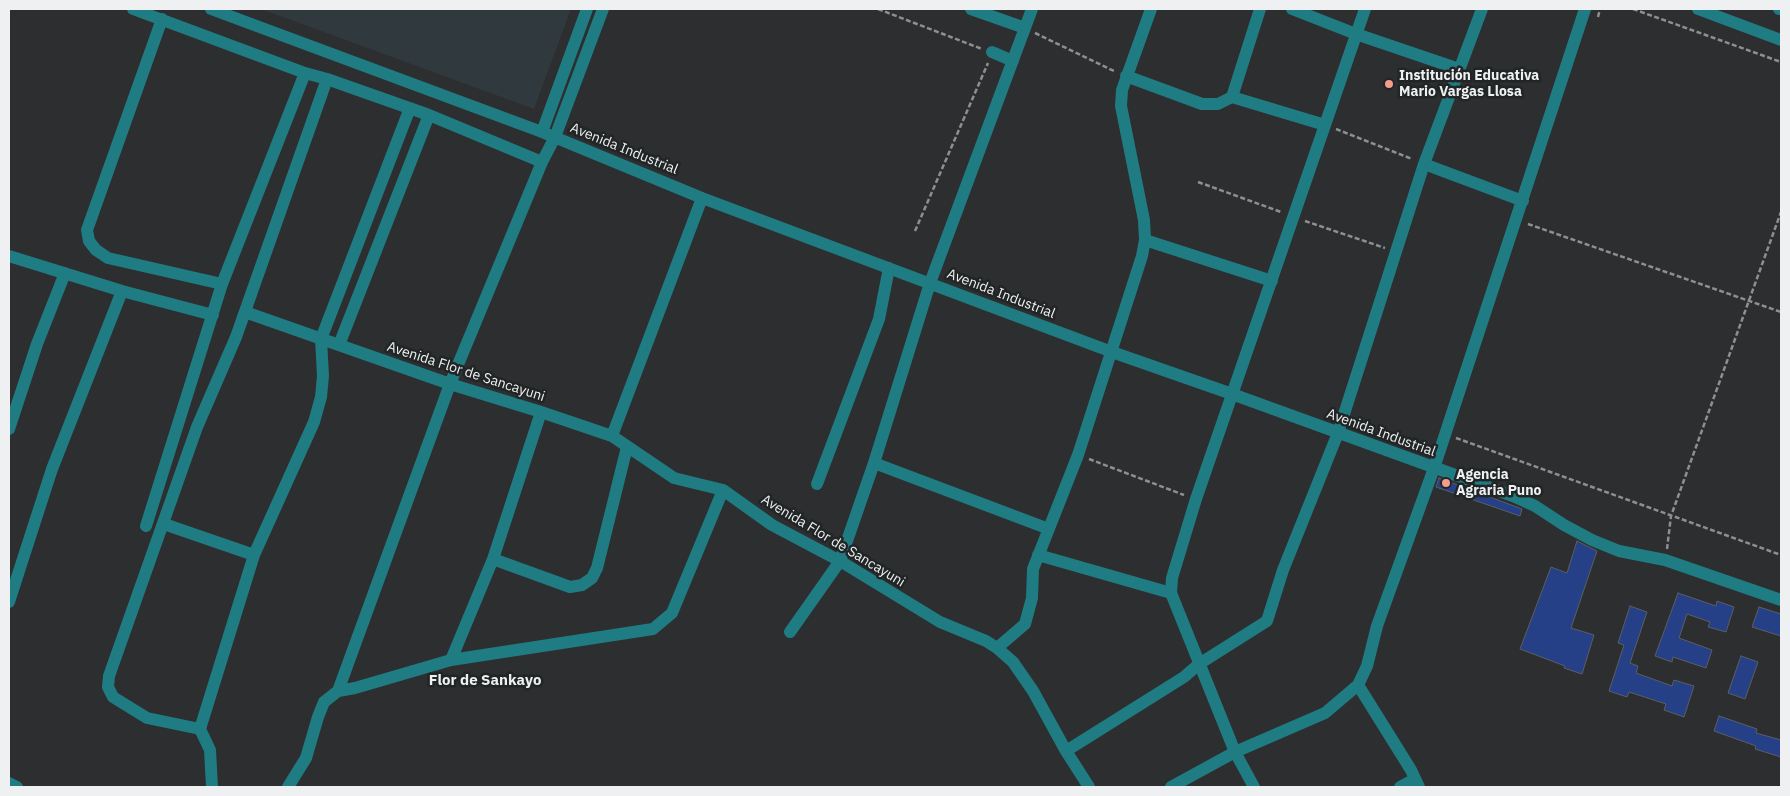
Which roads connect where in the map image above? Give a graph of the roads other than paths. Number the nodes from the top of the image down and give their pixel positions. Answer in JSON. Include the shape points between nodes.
{"nodes":[{"id":1,"x":132,"y":9,"type":"edge"},
{"id":2,"x":211,"y":9,"type":"edge"},
{"id":3,"x":587,"y":9,"type":"edge"},
{"id":4,"x":604,"y":9,"type":"edge"},
{"id":5,"x":971,"y":9,"type":"edge"},
{"id":6,"x":1032,"y":9,"type":"edge"},
{"id":7,"x":1151,"y":9,"type":"edge"},
{"id":8,"x":1260,"y":9,"type":"edge"},
{"id":9,"x":1292,"y":9,"type":"edge"},
{"id":10,"x":1365,"y":9,"type":"edge"},
{"id":11,"x":1482,"y":9,"type":"edge"},
{"id":12,"x":1585,"y":9,"type":"edge"},
{"id":13,"x":1698,"y":9,"type":"edge"},
{"id":14,"x":1006,"y":14,"type":"edge"},
{"id":15,"x":162,"y":19,"type":"junction"},
{"id":16,"x":1025,"y":28,"type":"junction"},
{"id":17,"x":1356,"y":34,"type":"junction"},
{"id":18,"x":1781,"y":40,"type":"edge"},
{"id":19,"x":992,"y":52,"type":"road end"},
{"id":20,"x":1013,"y":60,"type":"junction"},
{"id":21,"x":1459,"y":69,"type":"junction"},
{"id":22,"x":305,"y":73,"type":"junction"},
{"id":23,"x":1126,"y":76,"type":"junction"},
{"id":24,"x":327,"y":79,"type":"junction"},
{"id":25,"x":1232,"y":97,"type":"junction"},
{"id":26,"x":410,"y":108,"type":"junction"},
{"id":27,"x":429,"y":115,"type":"junction"},
{"id":28,"x":1325,"y":125,"type":"junction"},
{"id":29,"x":542,"y":132,"type":"junction"},
{"id":30,"x":556,"y":137,"type":"junction"},
{"id":31,"x":542,"y":162,"type":"junction"},
{"id":32,"x":1424,"y":164,"type":"junction"},
{"id":33,"x":702,"y":198,"type":"junction"},
{"id":34,"x":1522,"y":201,"type":"junction"},
{"id":35,"x":1145,"y":240,"type":"junction"},
{"id":36,"x":9,"y":256,"type":"edge"},
{"id":37,"x":889,"y":268,"type":"junction"},
{"id":38,"x":65,"y":273,"type":"junction"},
{"id":39,"x":1272,"y":281,"type":"junction"},
{"id":40,"x":930,"y":283,"type":"junction"},
{"id":41,"x":222,"y":284,"type":"junction"},
{"id":42,"x":122,"y":291,"type":"junction"},
{"id":43,"x":245,"y":312,"type":"junction"},
{"id":44,"x":213,"y":315,"type":"junction"},
{"id":45,"x":321,"y":339,"type":"junction"},
{"id":46,"x":339,"y":345,"type":"junction"},
{"id":47,"x":1112,"y":352,"type":"junction"},
{"id":48,"x":450,"y":384,"type":"junction"},
{"id":49,"x":1232,"y":394,"type":"junction"},
{"id":50,"x":541,"y":412,"type":"junction"},
{"id":51,"x":9,"y":429,"type":"edge"},
{"id":52,"x":1338,"y":434,"type":"junction"},
{"id":53,"x":612,"y":436,"type":"junction"},
{"id":54,"x":627,"y":448,"type":"junction"},
{"id":55,"x":874,"y":463,"type":"junction"},
{"id":56,"x":1434,"y":468,"type":"junction"},
{"id":57,"x":817,"y":484,"type":"dead end"},
{"id":58,"x":723,"y":490,"type":"junction"},
{"id":59,"x":164,"y":524,"type":"junction"},
{"id":60,"x":146,"y":526,"type":"dead end"},
{"id":61,"x":1049,"y":529,"type":"junction"},
{"id":62,"x":254,"y":555,"type":"junction"},
{"id":63,"x":1038,"y":555,"type":"junction"},
{"id":64,"x":493,"y":558,"type":"junction"},
{"id":65,"x":840,"y":561,"type":"junction"},
{"id":66,"x":1171,"y":592,"type":"junction"},
{"id":67,"x":1781,"y":600,"type":"edge"},
{"id":68,"x":9,"y":602,"type":"edge"},
{"id":69,"x":790,"y":632,"type":"dead end"},
{"id":70,"x":997,"y":648,"type":"junction"},
{"id":71,"x":451,"y":660,"type":"junction"},
{"id":72,"x":1199,"y":664,"type":"junction"},
{"id":73,"x":1358,"y":685,"type":"junction"},
{"id":74,"x":338,"y":691,"type":"junction"},
{"id":75,"x":200,"y":729,"type":"junction"},
{"id":76,"x":1066,"y":751,"type":"junction"},
{"id":77,"x":1235,"y":752,"type":"junction"},
{"id":78,"x":1417,"y":783,"type":"edge"},
{"id":79,"x":9,"y":784,"type":"edge"},
{"id":80,"x":17,"y":787,"type":"edge"},
{"id":81,"x":212,"y":787,"type":"edge"},
{"id":82,"x":288,"y":787,"type":"edge"},
{"id":83,"x":1089,"y":787,"type":"edge"},
{"id":84,"x":1170,"y":787,"type":"edge"},
{"id":85,"x":1254,"y":787,"type":"edge"},
{"id":86,"x":1400,"y":787,"type":"edge"}],
"edges":[{"from":1,"to":15,"type":"street"},
{"from":2,"to":29,"type":"street","name":"Avenida Industrial"},
{"from":3,"to":29,"type":"street"},
{"from":4,"to":30,"type":"street"},
{"from":5,"to":14,"type":"street"},
{"from":6,"to":16,"type":"street"},
{"from":7,"to":23,"type":"street"},
{"from":8,"to":25,"type":"street"},
{"from":9,"to":17,"type":"street"},
{"from":10,"to":17,"type":"street"},
{"from":11,"to":21,"type":"street"},
{"from":12,"to":34,"type":"street"},
{"from":13,"to":18,"type":"street"},
{"from":14,"to":16,"type":"street"},
{"from":15,"to":22,"type":"street"},
{"from":15,"to":41,"type":"street","via":[[87,230],[89,241],[108,258]]},
{"from":16,"to":20,"type":"street"},
{"from":17,"to":21,"type":"street"},
{"from":17,"to":28,"type":"street"},
{"from":19,"to":20,"type":"street"},
{"from":20,"to":40,"type":"street"},
{"from":21,"to":32,"type":"street"},
{"from":22,"to":24,"type":"street"},
{"from":22,"to":41,"type":"street"},
{"from":23,"to":25,"type":"street","via":[[1202,104],[1218,104]]},
{"from":23,"to":35,"type":"street","via":[[1121,106],[1144,220]]},
{"from":24,"to":26,"type":"street"},
{"from":24,"to":43,"type":"street"},
{"from":25,"to":28,"type":"street"},
{"from":26,"to":27,"type":"street"},
{"from":26,"to":45,"type":"street"},
{"from":27,"to":31,"type":"street"},
{"from":27,"to":46,"type":"street"},
{"from":28,"to":39,"type":"street"},
{"from":29,"to":30,"type":"street","name":"Avenida Industrial"},
{"from":30,"to":31,"type":"street"},
{"from":30,"to":33,"type":"street","name":"Avenida Industrial"},
{"from":31,"to":48,"type":"street"},
{"from":32,"to":34,"type":"street"},
{"from":32,"to":52,"type":"street"},
{"from":33,"to":37,"type":"street","name":"Avenida Industrial"},
{"from":33,"to":53,"type":"street"},
{"from":34,"to":56,"type":"street"},
{"from":35,"to":39,"type":"street"},
{"from":35,"to":47,"type":"street"},
{"from":36,"to":38,"type":"street"},
{"from":37,"to":40,"type":"street","name":"Avenida Industrial"},
{"from":37,"to":57,"type":"street","via":[[879,319]]},
{"from":38,"to":42,"type":"street"},
{"from":38,"to":51,"type":"street"},
{"from":39,"to":49,"type":"street"},
{"from":40,"to":47,"type":"street","name":"Avenida Industrial"},
{"from":40,"to":55,"type":"street"},
{"from":41,"to":44,"type":"street"},
{"from":42,"to":44,"type":"street"},
{"from":42,"to":68,"type":"street","via":[[52,469]]},
{"from":43,"to":45,"type":"street","name":"Avenida Flor de Sancayuni"},
{"from":43,"to":59,"type":"street","via":[[197,427]]},
{"from":44,"to":60,"type":"street"},
{"from":45,"to":46,"type":"street","name":"Avenida Flor de Sancayuni"},
{"from":45,"to":62,"type":"street","via":[[321,397],[314,422]]},
{"from":46,"to":48,"type":"street","name":"Avenida Flor de Sancayuni"},
{"from":47,"to":49,"type":"street","name":"Avenida Industrial"},
{"from":47,"to":61,"type":"street","via":[[1078,455]]},
{"from":48,"to":50,"type":"street","name":"Avenida Flor de Sancayuni"},
{"from":48,"to":74,"type":"street"},
{"from":49,"to":52,"type":"street","name":"Avenida Industrial"},
{"from":49,"to":66,"type":"street","via":[[1196,499],[1172,578]]},
{"from":50,"to":53,"type":"street","name":"Avenida Flor de Sancayuni"},
{"from":50,"to":64,"type":"street"},
{"from":52,"to":56,"type":"street","name":"Avenida Industrial"},
{"from":52,"to":72,"type":"street","via":[[1283,570],[1267,621]]},
{"from":53,"to":54,"type":"street","name":"Avenida Flor de Sancayuni"},
{"from":54,"to":58,"type":"street","name":"Avenida Flor de Sancayuni","via":[[674,478]]},
{"from":54,"to":64,"type":"street","via":[[592,578],[582,585],[570,587]]},
{"from":55,"to":61,"type":"street"},
{"from":55,"to":65,"type":"street"},
{"from":56,"to":67,"type":"street","name":"Avenida Industrial","via":[[1535,506],[1564,525],[1619,551],[1665,560]]},
{"from":56,"to":73,"type":"street"},
{"from":58,"to":65,"type":"street","name":"Avenida Flor de Sancayuni","via":[[772,525]]},
{"from":58,"to":71,"type":"street","via":[[672,613],[653,629]]},
{"from":59,"to":62,"type":"street"},
{"from":59,"to":75,"type":"street","via":[[109,676],[108,687],[113,697],[147,718]]},
{"from":61,"to":63,"type":"street"},
{"from":62,"to":75,"type":"street"},
{"from":63,"to":66,"type":"street"},
{"from":63,"to":70,"type":"street","via":[[1025,624]]},
{"from":64,"to":71,"type":"street"},
{"from":65,"to":69,"type":"street"},
{"from":65,"to":70,"type":"street","name":"Avenida Flor de Sancayuni","via":[[940,622]]},
{"from":66,"to":72,"type":"street"},
{"from":70,"to":76,"type":"street","name":"Avenida Flor de Sancayuni","via":[[1014,662]]},
{"from":71,"to":74,"type":"street"},
{"from":72,"to":76,"type":"street","via":[[1184,677]]},
{"from":72,"to":77,"type":"street"},
{"from":73,"to":77,"type":"street","via":[[1325,713]]},
{"from":73,"to":78,"type":"street"},
{"from":74,"to":82,"type":"street","via":[[324,702],[306,758]]},
{"from":75,"to":81,"type":"street","via":[[210,750]]},
{"from":76,"to":83,"type":"street","name":"Avenida Flor de Sancayuni"},
{"from":77,"to":84,"type":"street"},
{"from":77,"to":85,"type":"street"},
{"from":78,"to":86,"type":"street"},
{"from":79,"to":80,"type":"street"}]}
